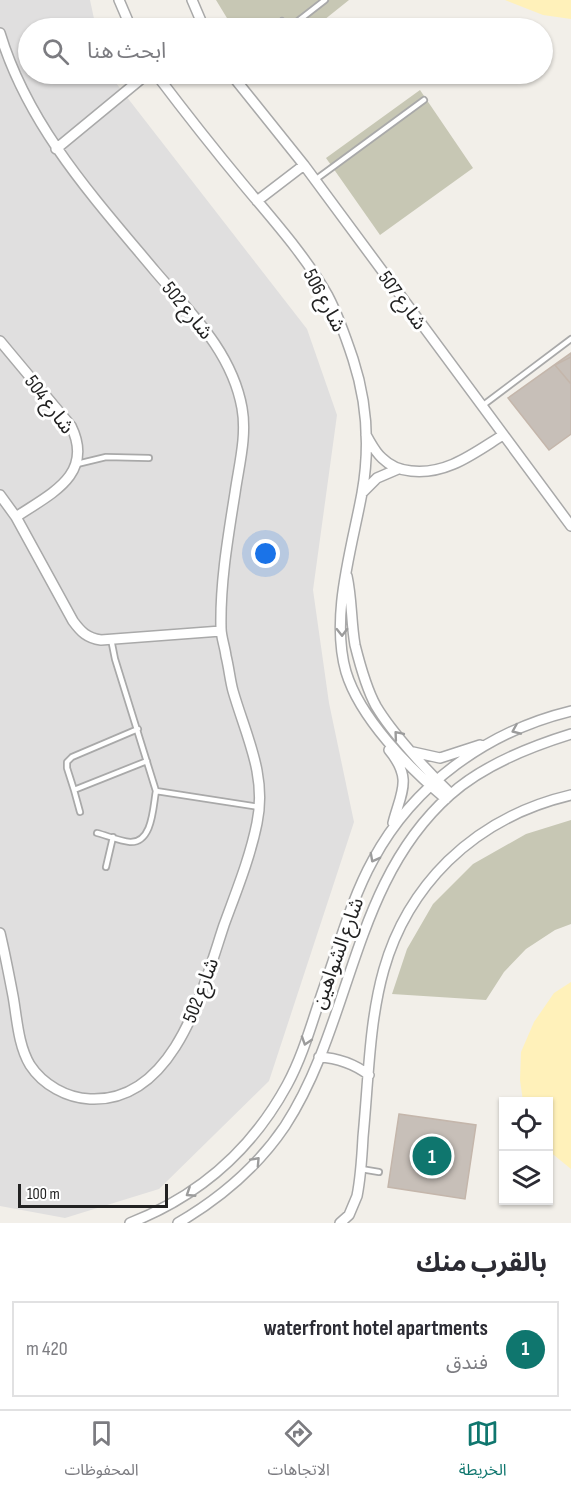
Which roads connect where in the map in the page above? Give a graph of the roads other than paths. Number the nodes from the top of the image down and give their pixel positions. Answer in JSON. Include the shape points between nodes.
{"nodes":[{"id":1,"x":119,"y":0,"type":"edge"},
{"id":2,"x":192,"y":0,"type":"edge"},
{"id":3,"x":325,"y":0,"type":"edge"},
{"id":4,"x":318,"y":2,"type":"edge"},
{"id":5,"x":127,"y":18,"type":"edge"},
{"id":6,"x":200,"y":18,"type":"edge"},
{"id":7,"x":300,"y":18,"type":"edge"},
{"id":8,"x":0,"y":33,"type":"edge"},
{"id":9,"x":18,"y":83,"type":"edge"},
{"id":10,"x":18,"y":84,"type":"edge"},
{"id":11,"x":135,"y":84,"type":"edge"},
{"id":12,"x":164,"y":84,"type":"edge"},
{"id":13,"x":242,"y":84,"type":"edge"},
{"id":14,"x":424,"y":100,"type":"dead end"},
{"id":15,"x":56,"y":148,"type":"junction"},
{"id":16,"x":304,"y":165,"type":"junction"},
{"id":17,"x":315,"y":180,"type":"junction"},
{"id":18,"x":257,"y":201,"type":"junction"},
{"id":19,"x":571,"y":339,"type":"edge"},
{"id":20,"x":0,"y":341,"type":"edge"},
{"id":21,"x":482,"y":406,"type":"junction"},
{"id":22,"x":366,"y":435,"type":"junction"},
{"id":23,"x":503,"y":435,"type":"junction"},
{"id":24,"x":149,"y":458,"type":"dead end"},
{"id":25,"x":77,"y":464,"type":"junction"},
{"id":26,"x":398,"y":469,"type":"junction"},
{"id":27,"x":362,"y":493,"type":"junction"},
{"id":28,"x":0,"y":495,"type":"edge"},
{"id":29,"x":16,"y":517,"type":"junction"},
{"id":30,"x":571,"y":526,"type":"edge"},
{"id":31,"x":347,"y":574,"type":"junction"},
{"id":32,"x":221,"y":631,"type":"junction"},
{"id":33,"x":111,"y":639,"type":"junction"},
{"id":34,"x":571,"y":711,"type":"edge"},
{"id":35,"x":138,"y":729,"type":"junction"},
{"id":36,"x":382,"y":734,"type":"junction"},
{"id":37,"x":571,"y":734,"type":"edge"},
{"id":38,"x":486,"y":745,"type":"junction"},
{"id":39,"x":412,"y":751,"type":"junction"},
{"id":40,"x":147,"y":761,"type":"junction"},
{"id":41,"x":434,"y":783,"type":"junction"},
{"id":42,"x":74,"y":790,"type":"junction"},
{"id":43,"x":156,"y":791,"type":"junction"},
{"id":44,"x":571,"y":795,"type":"edge"},
{"id":45,"x":448,"y":796,"type":"junction"},
{"id":46,"x":260,"y":807,"type":"junction"},
{"id":47,"x":80,"y":812,"type":"dead end"},
{"id":48,"x":393,"y":828,"type":"junction"},
{"id":49,"x":97,"y":833,"type":"dead end"},
{"id":50,"x":113,"y":837,"type":"junction"},
{"id":51,"x":106,"y":867,"type":"dead end"},
{"id":52,"x":0,"y":933,"type":"edge"},
{"id":53,"x":319,"y":1057,"type":"junction"},
{"id":54,"x":369,"y":1075,"type":"junction"},
{"id":55,"x":361,"y":1169,"type":"junction"},
{"id":56,"x":380,"y":1172,"type":"dead end"},
{"id":57,"x":130,"y":1223,"type":"edge"},
{"id":58,"x":178,"y":1223,"type":"edge"},
{"id":59,"x":340,"y":1223,"type":"edge"}],
"edges":[{"from":1,"to":5,"type":"street"},
{"from":2,"to":6,"type":"street"},
{"from":3,"to":4,"type":"lane"},
{"from":4,"to":7,"type":"lane"},
{"from":8,"to":9,"type":"street","name":"شارع 502"},
{"from":10,"to":15,"type":"street","name":"شارع 502"},
{"from":11,"to":15,"type":"street"},
{"from":12,"to":18,"type":"street","name":"شارع 506"},
{"from":13,"to":16,"type":"street","name":"شارع 507"},
{"from":14,"to":17,"type":"lane"},
{"from":15,"to":32,"type":"street","name":"شارع 502","via":[[206,331],[230,368],[242,410],[243,439],[226,552]]},
{"from":16,"to":17,"type":"street","name":"شارع 507"},
{"from":16,"to":18,"type":"street"},
{"from":17,"to":21,"type":"street","name":"شارع 507"},
{"from":18,"to":22,"type":"street","name":"شارع 506","via":[[328,296],[353,358]]},
{"from":19,"to":21,"type":"lane"},
{"from":20,"to":25,"type":"street","name":"شارع 504","via":[[71,426],[78,448]]},
{"from":21,"to":23,"type":"street","name":"شارع 507"},
{"from":22,"to":26,"type":"street","via":[[380,456]]},
{"from":22,"to":27,"type":"street","name":"شارع 506"},
{"from":23,"to":26,"type":"street","via":[[444,469]]},
{"from":23,"to":30,"type":"street","name":"شارع 507"},
{"from":24,"to":25,"type":"lane","via":[[106,457]]},
{"from":25,"to":29,"type":"street","via":[[60,487]]},
{"from":26,"to":27,"type":"street","via":[[377,478]]},
{"from":27,"to":31,"type":"street","name":"شارع 506"},
{"from":28,"to":29,"type":"street"},
{"from":29,"to":33,"type":"street","via":[[78,628],[91,638]]},
{"from":31,"to":36,"type":"street","name":"شارع 506","one_way":true,"via":[[341,626],[346,670],[356,696]]},
{"from":39,"to":31,"type":"street","name":"شارع 506","one_way":true,"via":[[383,718],[367,685],[356,646]]},
{"from":32,"to":33,"type":"street"},
{"from":32,"to":46,"type":"street","name":"شارع 502","via":[[234,694],[259,775]]},
{"from":33,"to":35,"type":"lane"},
{"from":34,"to":38,"type":"street","name":"شارع الشواهين","one_way":true,"via":[[528,724]]},
{"from":35,"to":40,"type":"lane"},
{"from":35,"to":42,"type":"lane","via":[[72,757],[66,768]]},
{"from":36,"to":41,"type":"street","name":"شارع 506"},
{"from":36,"to":48,"type":"street","name":"شارع 506","via":[[404,780]]},
{"from":37,"to":45,"type":"street","name":"شارع الشواهين","via":[[508,757]]},
{"from":38,"to":39,"type":"street","via":[[440,758]]},
{"from":38,"to":41,"type":"street","name":"شارع الشواهين"},
{"from":39,"to":41,"type":"street","name":"شارع 506"},
{"from":40,"to":42,"type":"lane"},
{"from":40,"to":43,"type":"lane"},
{"from":41,"to":45,"type":"street","name":"شارع 506"},
{"from":41,"to":48,"type":"street","name":"شارع الشواهين"},
{"from":42,"to":47,"type":"lane"},
{"from":43,"to":46,"type":"lane"},
{"from":43,"to":50,"type":"lane","via":[[145,836],[130,842]]},
{"from":44,"to":54,"type":"street","via":[[530,807],[481,833],[457,852],[420,892],[385,961],[376,1002]]},
{"from":45,"to":53,"type":"street","name":"شارع الشواهين","via":[[427,818],[384,884],[360,938]]},
{"from":46,"to":52,"type":"street","name":"شارع 502","via":[[251,847],[196,1008],[162,1064],[126,1093],[108,1100],[62,1092],[44,1081],[30,1065]]},
{"from":48,"to":57,"type":"street","name":"شارع الشواهين","one_way":true,"via":[[363,880],[301,1055],[273,1109],[234,1159],[206,1182],[169,1206]]},
{"from":49,"to":50,"type":"lane"},
{"from":50,"to":51,"type":"lane"},
{"from":53,"to":54,"type":"street","via":[[341,1060]]},
{"from":58,"to":53,"type":"street","name":"شارع الشواهين","one_way":true,"via":[[222,1193],[267,1149],[290,1116]]},
{"from":54,"to":55,"type":"street"},
{"from":55,"to":56,"type":"lane"},
{"from":55,"to":59,"type":"street","via":[[357,1196],[349,1215]]}]}
